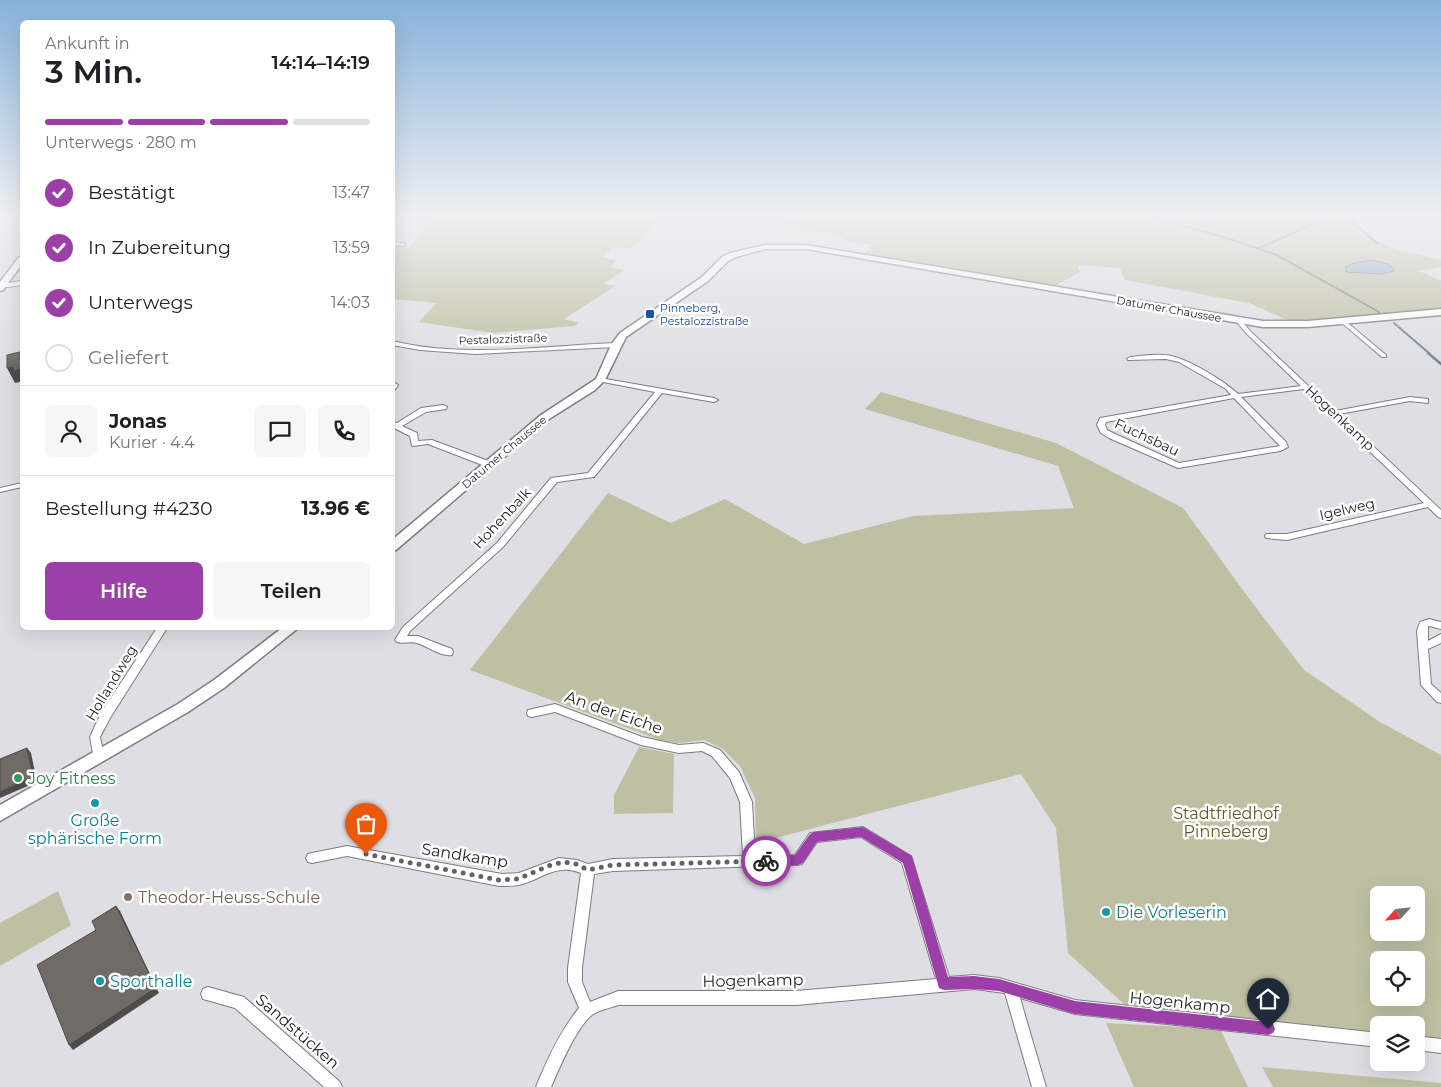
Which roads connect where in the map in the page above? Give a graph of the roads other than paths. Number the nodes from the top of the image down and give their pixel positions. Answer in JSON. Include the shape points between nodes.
{"nodes":[{"id":1,"x":12,"y":266,"type":"edge"},
{"id":2,"x":17,"y":266,"type":"edge"},
{"id":3,"x":718,"y":266,"type":"edge"},
{"id":4,"x":920,"y":266,"type":"edge"},
{"id":5,"x":0,"y":285,"type":"edge"},
{"id":6,"x":20,"y":285,"type":"edge"},
{"id":7,"x":1441,"y":312,"type":"edge"},
{"id":8,"x":1239,"y":321,"type":"junction"},
{"id":9,"x":1344,"y":322,"type":"junction"},
{"id":10,"x":395,"y":344,"type":"edge"},
{"id":11,"x":616,"y":345,"type":"junction"},
{"id":12,"x":1384,"y":356,"type":"dead end"},
{"id":13,"x":1130,"y":359,"type":"dead end"},
{"id":14,"x":600,"y":380,"type":"junction"},
{"id":15,"x":1306,"y":387,"type":"junction"},
{"id":16,"x":660,"y":391,"type":"junction"},
{"id":17,"x":1236,"y":396,"type":"junction"},
{"id":18,"x":714,"y":400,"type":"dead end"},
{"id":19,"x":1425,"y":401,"type":"dead end"},
{"id":20,"x":443,"y":407,"type":"dead end"},
{"id":21,"x":1334,"y":412,"type":"junction"},
{"id":22,"x":395,"y":425,"type":"edge"},
{"id":23,"x":395,"y":426,"type":"edge"},
{"id":24,"x":488,"y":464,"type":"junction"},
{"id":25,"x":20,"y":485,"type":"edge"},
{"id":26,"x":0,"y":490,"type":"edge"},
{"id":27,"x":1430,"y":504,"type":"junction"},
{"id":28,"x":1441,"y":515,"type":"edge"},
{"id":29,"x":1269,"y":536,"type":"dead end"},
{"id":30,"x":395,"y":544,"type":"edge"},
{"id":31,"x":1441,"y":626,"type":"edge"},
{"id":32,"x":161,"y":630,"type":"edge"},
{"id":33,"x":288,"y":630,"type":"edge"},
{"id":34,"x":1441,"y":637,"type":"edge"},
{"id":35,"x":1423,"y":647,"type":"junction"},
{"id":36,"x":448,"y":652,"type":"dead end"},
{"id":37,"x":1441,"y":699,"type":"edge"},
{"id":38,"x":532,"y":713,"type":"dead end"},
{"id":39,"x":98,"y":756,"type":"junction"},
{"id":40,"x":0,"y":814,"type":"edge"},
{"id":41,"x":312,"y":858,"type":"dead end"},
{"id":42,"x":748,"y":862,"type":"junction"},
{"id":43,"x":588,"y":870,"type":"junction"},
{"id":44,"x":944,"y":984,"type":"junction"},
{"id":45,"x":1010,"y":988,"type":"junction"},
{"id":46,"x":208,"y":994,"type":"dead end"},
{"id":47,"x":587,"y":1010,"type":"junction"},
{"id":48,"x":1370,"y":1039,"type":"edge"},
{"id":49,"x":1425,"y":1044,"type":"edge"},
{"id":50,"x":1441,"y":1046,"type":"edge"},
{"id":51,"x":335,"y":1087,"type":"edge"},
{"id":52,"x":543,"y":1087,"type":"edge"},
{"id":53,"x":1040,"y":1087,"type":"edge"}],
"edges":[{"from":1,"to":5,"type":"street"},
{"from":2,"to":5,"type":"street"},
{"from":3,"to":11,"type":"street","name":"Datumer Chaussee","via":[[623,335]]},
{"from":4,"to":8,"type":"street","name":"Datumer Chaussee"},
{"from":5,"to":6,"type":"street"},
{"from":7,"to":9,"type":"street","name":"Datumer Chaussee"},
{"from":8,"to":9,"type":"street","name":"Datumer Chaussee","via":[[1296,326]]},
{"from":8,"to":15,"type":"street","name":"Hogenkamp"},
{"from":9,"to":12,"type":"street"},
{"from":10,"to":11,"type":"street","name":"Pestalozzistraße","via":[[480,352]]},
{"from":11,"to":14,"type":"street","name":"Datumer Chaussee"},
{"from":13,"to":17,"type":"street","name":"Fuchsbau","via":[[1174,358],[1228,388]]},
{"from":14,"to":16,"type":"street"},
{"from":14,"to":24,"type":"street","name":"Datumer Chaussee","via":[[545,417]]},
{"from":15,"to":17,"type":"street","name":"Fuchsbau"},
{"from":15,"to":21,"type":"street","name":"Hogenkamp"},
{"from":16,"to":18,"type":"street"},
{"from":16,"to":36,"type":"street","name":"Hohenbalk","via":[[591,475],[554,480],[500,544],[406,629],[400,640],[415,638]]},
{"from":17,"to":17,"type":"street","name":"Fuchsbau","via":[[1109,418],[1101,425],[1112,436],[1178,466],[1284,447]]},
{"from":19,"to":21,"type":"street","via":[[1410,399]]},
{"from":20,"to":22,"type":"street","via":[[424,410]]},
{"from":21,"to":27,"type":"street","name":"Hogenkamp"},
{"from":23,"to":24,"type":"street","via":[[414,435],[415,444],[429,442]]},
{"from":24,"to":30,"type":"street","name":"Datumer Chaussee"},
{"from":25,"to":26,"type":"street"},
{"from":27,"to":28,"type":"street","name":"Hogenkamp"},
{"from":27,"to":29,"type":"street","name":"Igelweg","via":[[1287,537]]},
{"from":31,"to":35,"type":"street","via":[[1432,622],[1423,624]]},
{"from":32,"to":39,"type":"street","name":"Hollandweg","via":[[95,736]]},
{"from":33,"to":39,"type":"street","via":[[212,689]]},
{"from":34,"to":35,"type":"street"},
{"from":35,"to":37,"type":"street","via":[[1426,685]]},
{"from":38,"to":42,"type":"street","name":"An der Eiche","via":[[555,708],[641,741],[679,749],[703,747],[716,753],[735,775],[746,802]]},
{"from":39,"to":40,"type":"street"},
{"from":41,"to":43,"type":"street","name":"Sandkamp","via":[[347,851],[499,880],[518,879],[563,862]]},
{"from":42,"to":43,"type":"street","via":[[613,865]]},
{"from":42,"to":44,"type":"street","via":[[798,860],[814,837],[863,832],[870,836],[908,860]]},
{"from":43,"to":47,"type":"street","via":[[575,968],[575,982]]},
{"from":44,"to":45,"type":"street","name":"Hogenkamp","via":[[974,982]]},
{"from":44,"to":47,"type":"street","name":"Hogenkamp","via":[[796,998],[618,998]]},
{"from":45,"to":48,"type":"street","name":"Hogenkamp","via":[[1075,1007]]},
{"from":45,"to":53,"type":"street"},
{"from":46,"to":51,"type":"street","name":"Sandstücken","via":[[238,1002]]},
{"from":47,"to":52,"type":"street","via":[[564,1043]]},
{"from":49,"to":50,"type":"street"}]}
